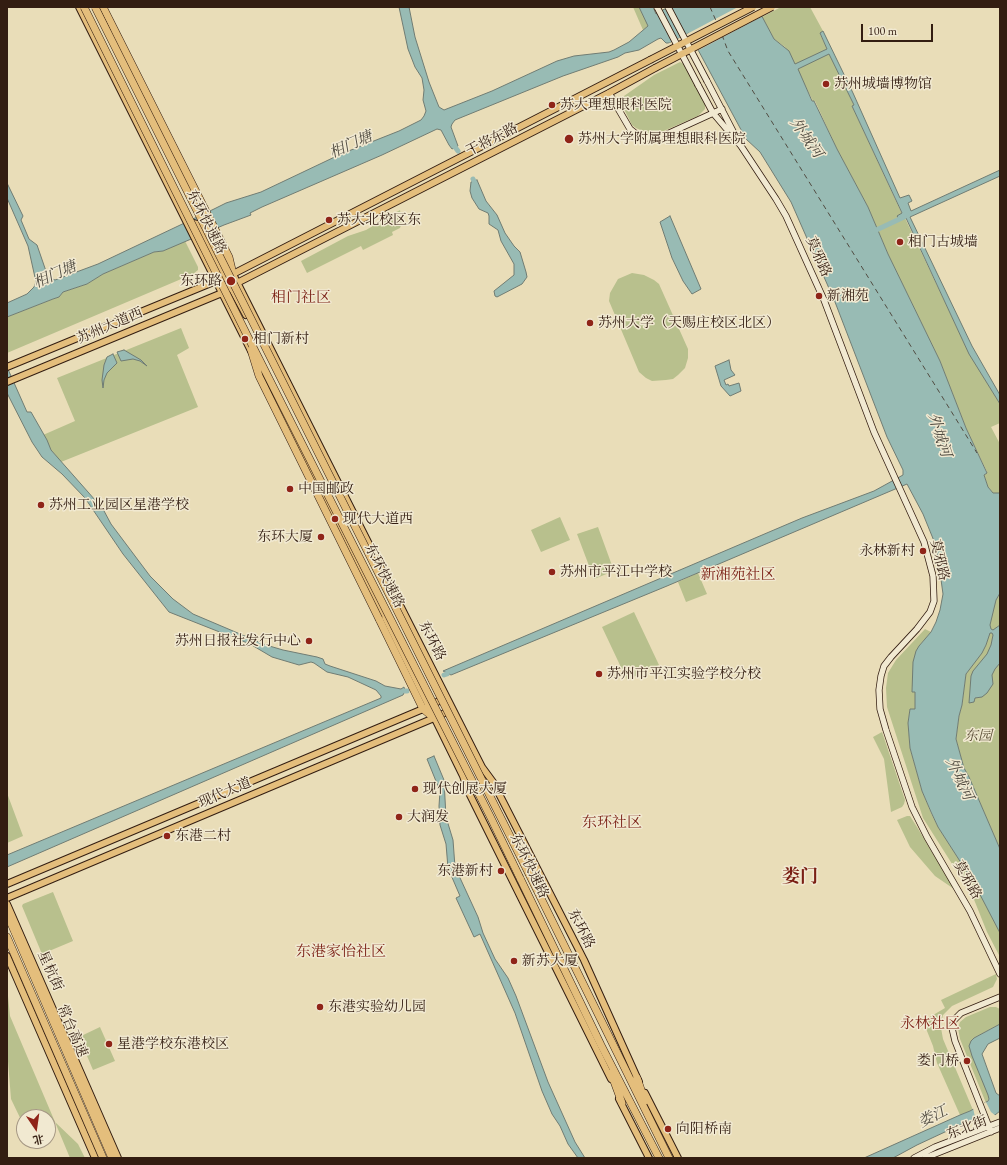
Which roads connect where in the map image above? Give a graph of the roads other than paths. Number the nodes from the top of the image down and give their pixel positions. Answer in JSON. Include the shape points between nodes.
{"nodes":[{"id":1,"x":80,"y":7,"type":"edge"},
{"id":2,"x":84,"y":7,"type":"edge"},
{"id":3,"x":95,"y":7,"type":"edge"},
{"id":4,"x":99,"y":7,"type":"edge"},
{"id":5,"x":103,"y":7,"type":"edge"},
{"id":6,"x":657,"y":7,"type":"edge"},
{"id":7,"x":668,"y":7,"type":"edge"},
{"id":8,"x":753,"y":7,"type":"edge"},
{"id":9,"x":772,"y":7,"type":"edge"},
{"id":10,"x":609,"y":93,"type":"junction"},
{"id":11,"x":722,"y":109,"type":"junction"},
{"id":12,"x":713,"y":113,"type":"junction"},
{"id":13,"x":741,"y":146,"type":"junction"},
{"id":14,"x":185,"y":220,"type":"junction"},
{"id":15,"x":215,"y":233,"type":"junction"},
{"id":16,"x":233,"y":274,"type":"junction"},
{"id":17,"x":220,"y":280,"type":"junction"},
{"id":18,"x":237,"y":283,"type":"junction"},
{"id":19,"x":230,"y":287,"type":"junction"},
{"id":20,"x":223,"y":292,"type":"junction"},
{"id":21,"x":258,"y":323,"type":"junction"},
{"id":22,"x":244,"y":334,"type":"junction"},
{"id":23,"x":8,"y":367,"type":"edge"},
{"id":24,"x":7,"y":382,"type":"edge"},
{"id":25,"x":447,"y":697,"type":"junction"},
{"id":26,"x":426,"y":708,"type":"junction"},
{"id":27,"x":452,"y":709,"type":"junction"},
{"id":28,"x":434,"y":718,"type":"junction"},
{"id":29,"x":463,"y":729,"type":"junction"},
{"id":30,"x":444,"y":738,"type":"junction"},
{"id":31,"x":7,"y":884,"type":"edge"},
{"id":32,"x":7,"y":898,"type":"edge"},
{"id":33,"x":7,"y":904,"type":"edge"},
{"id":34,"x":7,"y":914,"type":"edge"},
{"id":35,"x":7,"y":937,"type":"edge"},
{"id":36,"x":7,"y":956,"type":"edge"},
{"id":37,"x":1000,"y":974,"type":"edge"},
{"id":38,"x":1000,"y":997,"type":"edge"},
{"id":39,"x":601,"y":1045,"type":"junction"},
{"id":40,"x":637,"y":1078,"type":"junction"},
{"id":41,"x":622,"y":1103,"type":"junction"},
{"id":42,"x":1000,"y":1122,"type":"edge"},
{"id":43,"x":1000,"y":1128,"type":"edge"},
{"id":44,"x":990,"y":1129,"type":"junction"},
{"id":45,"x":656,"y":1130,"type":"junction"},
{"id":46,"x":942,"y":1148,"type":"junction"},
{"id":47,"x":95,"y":1158,"type":"edge"},
{"id":48,"x":103,"y":1158,"type":"edge"},
{"id":49,"x":112,"y":1158,"type":"edge"},
{"id":50,"x":118,"y":1158,"type":"edge"},
{"id":51,"x":649,"y":1158,"type":"edge"},
{"id":52,"x":659,"y":1158,"type":"edge"},
{"id":53,"x":670,"y":1158,"type":"edge"},
{"id":54,"x":678,"y":1158,"type":"edge"},
{"id":55,"x":914,"y":1158,"type":"edge"},
{"id":56,"x":925,"y":1158,"type":"edge"}],
"edges":[{"from":1,"to":14,"type":"main road"},
{"from":2,"to":22,"type":"highway","name":"东环快速路","bridge":true},
{"from":3,"to":45,"type":"highway","name":"东环快速路","bridge":true},
{"from":4,"to":15,"type":"main road"},
{"from":5,"to":15,"type":"highway"},
{"from":6,"to":12,"type":"main road","name":"莫邪路","bridge":true},
{"from":7,"to":11,"type":"main road","name":"莫邪路","bridge":true},
{"from":8,"to":16,"type":"main road","name":"干将东路","bridge":true},
{"from":9,"to":10,"type":"main road","name":"干将东路","bridge":true},
{"from":10,"to":12,"type":"main road","via":[[630,129],[646,138],[665,135]]},
{"from":10,"to":18,"type":"main road","name":"干将东路"},
{"from":11,"to":12,"type":"main road"},
{"from":11,"to":13,"type":"main road","name":"莫邪路"},
{"from":12,"to":13,"type":"main road","name":"莫邪路"},
{"from":13,"to":37,"type":"main road","name":"莫邪路","via":[[786,216],[824,300],[874,432],[927,552],[933,576],[932,608],[884,666],[879,690],[882,717],[912,807],[970,911]]},
{"from":14,"to":17,"type":"main road"},
{"from":14,"to":17,"type":"main road","via":[[197,224]]},
{"from":15,"to":16,"type":"highway","via":[[229,257]]},
{"from":16,"to":17,"type":"main road","name":"干将东路"},
{"from":16,"to":18,"type":"main road","name":"东环路"},
{"from":17,"to":18,"type":"main road"},
{"from":17,"to":19,"type":"main road"},
{"from":17,"to":20,"type":"main road"},
{"from":17,"to":23,"type":"main road","name":"苏州大道西"},
{"from":18,"to":19,"type":"main road","name":"干将东路"},
{"from":18,"to":21,"type":"main road","name":"东环路"},
{"from":19,"to":20,"type":"main road","name":"干将东路"},
{"from":19,"to":21,"type":"main road","via":[[247,317]]},
{"from":20,"to":22,"type":"main road"},
{"from":20,"to":24,"type":"main road","name":"苏州大道西"},
{"from":21,"to":25,"type":"main road","name":"东环路"},
{"from":22,"to":26,"type":"main road"},
{"from":22,"to":26,"type":"highway","bridge":true,"via":[[258,376]]},
{"from":22,"to":39,"type":"highway","name":"东环快速路","bridge":true,"via":[[490,816]]},
{"from":25,"to":26,"type":"main road","name":"现代大道"},
{"from":25,"to":27,"type":"main road","name":"东环路"},
{"from":26,"to":28,"type":"highway"},
{"from":26,"to":31,"type":"main road","name":"现代大道"},
{"from":27,"to":28,"type":"main road","name":"现代大道"},
{"from":27,"to":29,"type":"main road","name":"东环路"},
{"from":28,"to":30,"type":"main road"},
{"from":28,"to":32,"type":"main road","name":"现代大道"},
{"from":29,"to":30,"type":"main road"},
{"from":29,"to":40,"type":"main road","name":"东环路","via":[[584,960]]},
{"from":30,"to":41,"type":"main road"},
{"from":33,"to":50,"type":"main road","name":"星杭街"},
{"from":34,"to":49,"type":"highway","name":"常台高速"},
{"from":35,"to":48,"type":"highway","name":"常台高速"},
{"from":36,"to":47,"type":"main road"},
{"from":38,"to":44,"type":"main road","via":[[964,1012],[952,1024],[954,1039]]},
{"from":39,"to":41,"type":"highway"},
{"from":39,"to":52,"type":"highway","name":"东环快速路"},
{"from":40,"to":45,"type":"highway"},
{"from":40,"to":54,"type":"main road","name":"东环路"},
{"from":41,"to":51,"type":"main road"},
{"from":42,"to":44,"type":"main road","name":"东北街"},
{"from":43,"to":44,"type":"main road","name":"东北街"},
{"from":44,"to":46,"type":"main road","name":"东北街"},
{"from":45,"to":53,"type":"highway","name":"东环快速路"},
{"from":46,"to":55,"type":"main road"},
{"from":46,"to":56,"type":"main road"}]}
